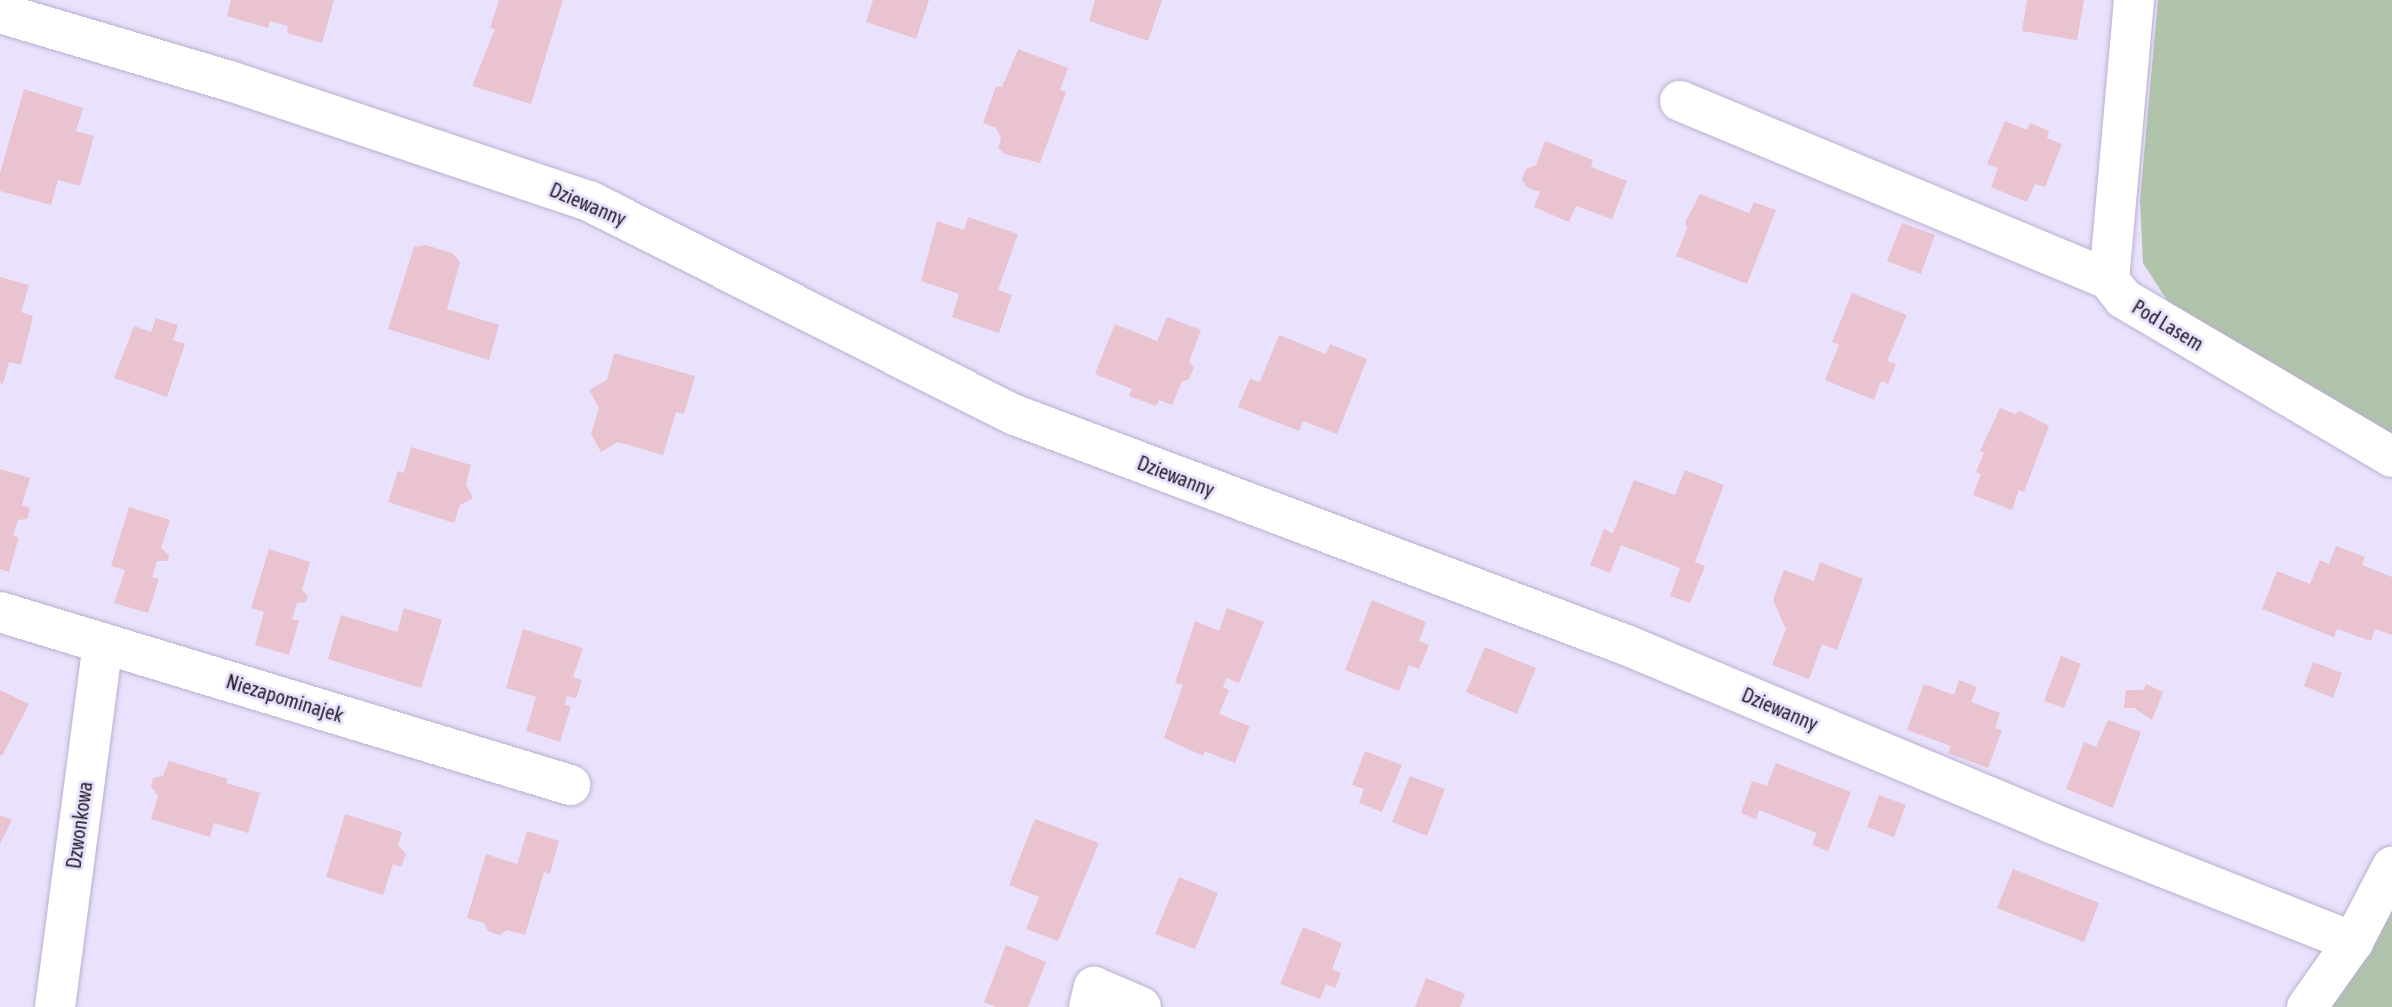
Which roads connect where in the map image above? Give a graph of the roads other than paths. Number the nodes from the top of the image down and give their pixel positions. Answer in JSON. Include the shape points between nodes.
{"nodes":[{"id":1,"x":2134,"y":0,"type":"edge"},
{"id":2,"x":0,"y":13,"type":"edge"},
{"id":3,"x":1680,"y":101,"type":"dead end"},
{"id":4,"x":2109,"y":280,"type":"junction"},
{"id":5,"x":2392,"y":457,"type":"edge"},
{"id":6,"x":0,"y":612,"type":"edge"},
{"id":7,"x":103,"y":643,"type":"junction"},
{"id":8,"x":570,"y":785,"type":"dead end"},
{"id":9,"x":2392,"y":867,"type":"edge"},
{"id":10,"x":2353,"y":942,"type":"junction"},
{"id":11,"x":55,"y":1007,"type":"edge"},
{"id":12,"x":1089,"y":1007,"type":"edge"},
{"id":13,"x":1141,"y":1007,"type":"edge"},
{"id":14,"x":2307,"y":1007,"type":"edge"}],
"edges":[{"from":1,"to":4,"type":"street"},
{"from":2,"to":10,"type":"street","name":"Dziewanny","via":[[230,81],[589,201],[1015,415],[1626,645],[2051,823]]},
{"from":3,"to":4,"type":"street"},
{"from":4,"to":5,"type":"street","name":"Pod Lasem","via":[[2124,299]]},
{"from":6,"to":7,"type":"street","name":"Niezapominajek"},
{"from":7,"to":8,"type":"street","name":"Niezapominajek"},
{"from":7,"to":11,"type":"street","name":"Dzwonkowa"},
{"from":9,"to":10,"type":"street"},
{"from":10,"to":14,"type":"street"},
{"from":12,"to":13,"type":"street","via":[[1094,987]]}]}
